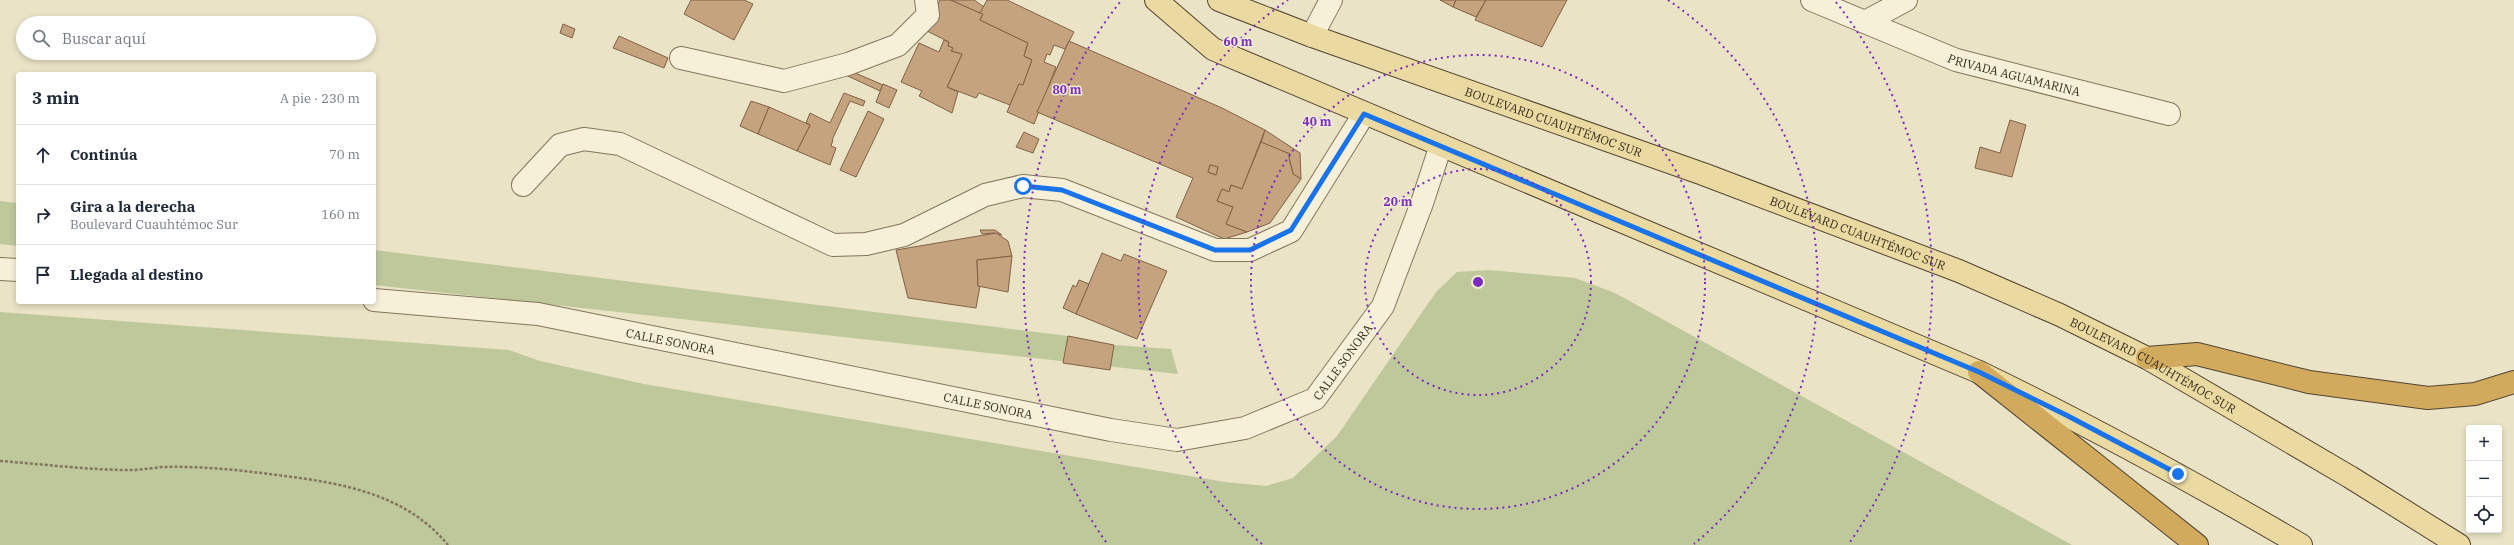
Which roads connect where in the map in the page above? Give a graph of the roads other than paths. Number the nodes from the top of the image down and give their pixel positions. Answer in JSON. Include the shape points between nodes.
{"nodes":[{"id":1,"x":926,"y":0,"type":"edge"},
{"id":2,"x":1156,"y":0,"type":"edge"},
{"id":3,"x":1219,"y":0,"type":"edge"},
{"id":4,"x":1330,"y":0,"type":"edge"},
{"id":5,"x":1812,"y":0,"type":"edge"},
{"id":6,"x":1906,"y":0,"type":"edge"},
{"id":7,"x":1865,"y":22,"type":"junction"},
{"id":8,"x":1312,"y":36,"type":"junction"},
{"id":9,"x":681,"y":58,"type":"dead end"},
{"id":10,"x":1364,"y":114,"type":"junction"},
{"id":11,"x":2169,"y":114,"type":"dead end"},
{"id":12,"x":1441,"y":145,"type":"junction"},
{"id":13,"x":523,"y":185,"type":"dead end"},
{"id":14,"x":0,"y":269,"type":"edge"},
{"id":15,"x":16,"y":270,"type":"edge"},
{"id":16,"x":376,"y":300,"type":"edge"},
{"id":17,"x":2147,"y":358,"type":"junction"},
{"id":18,"x":1979,"y":372,"type":"junction"},
{"id":19,"x":2514,"y":382,"type":"edge"},
{"id":20,"x":2197,"y":545,"type":"edge"},
{"id":21,"x":2301,"y":545,"type":"edge"},
{"id":22,"x":2459,"y":545,"type":"edge"}],
"edges":[{"from":1,"to":9,"type":"street","via":[[928,15],[898,45],[848,64],[784,81]]},
{"from":2,"to":10,"type":"main road","via":[[1213,49]]},
{"from":3,"to":8,"type":"main road","name":"BOULEVARD CUAUHTÉMOC SUR"},
{"from":4,"to":8,"type":"street"},
{"from":5,"to":7,"type":"street","name":"PRIVADA AGUAMARINA"},
{"from":6,"to":7,"type":"street"},
{"from":7,"to":11,"type":"street","name":"PRIVADA AGUAMARINA","via":[[1956,60]]},
{"from":8,"to":17,"type":"main road","name":"BOULEVARD CUAUHTÉMOC SUR","via":[[1703,174],[1960,271],[2060,315]]},
{"from":10,"to":12,"type":"main road"},
{"from":10,"to":13,"type":"street","via":[[1291,230],[1250,250],[1215,250],[1062,190],[1023,186],[985,195],[904,235],[866,244],[833,245],[620,144],[584,139],[560,145]]},
{"from":12,"to":16,"type":"street","name":"CALLE SONORA","via":[[1383,306],[1315,399],[1245,428],[1177,440],[1103,429],[538,314]]},
{"from":12,"to":18,"type":"main road"},
{"from":14,"to":15,"type":"street"},
{"from":17,"to":19,"type":"highway","via":[[2197,354],[2309,382],[2428,398],[2475,394]]},
{"from":17,"to":22,"type":"main road","name":"BOULEVARD CUAUHTÉMOC SUR","via":[[2350,477]]},
{"from":18,"to":20,"type":"highway"},
{"from":18,"to":21,"type":"main road","via":[[2178,474]]}]}
